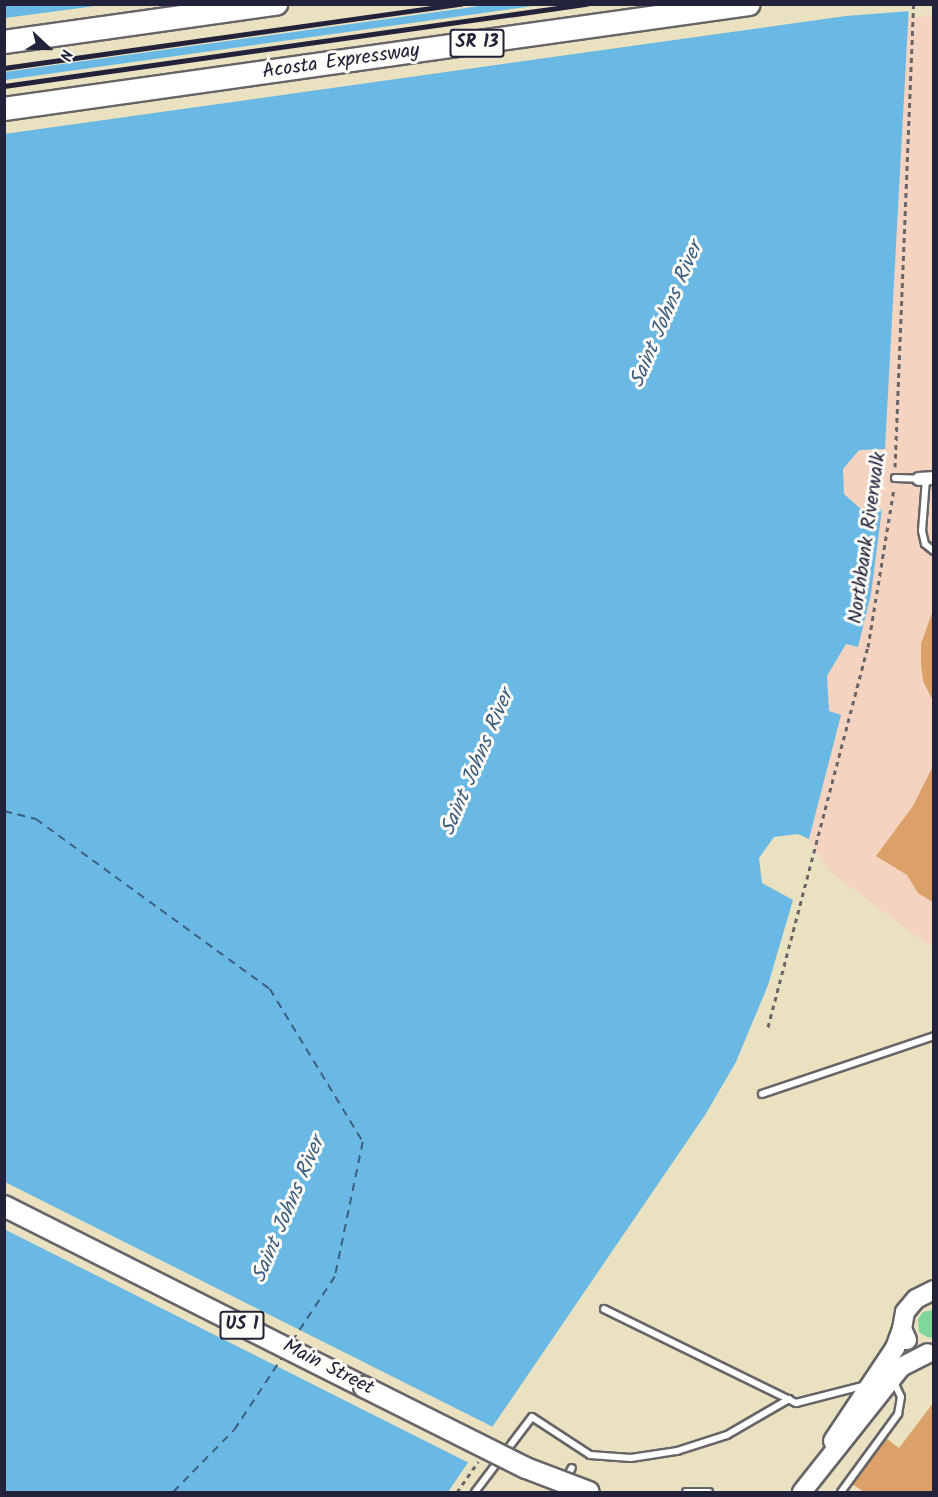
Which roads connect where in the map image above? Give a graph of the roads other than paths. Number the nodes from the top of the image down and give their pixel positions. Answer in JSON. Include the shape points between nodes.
{"nodes":[{"id":1,"x":276,"y":4,"type":"edge"},
{"id":2,"x":749,"y":4,"type":"edge"},
{"id":3,"x":4,"y":42,"type":"edge"},
{"id":4,"x":4,"y":109,"type":"edge"},
{"id":5,"x":895,"y":478,"type":"road end"},
{"id":6,"x":926,"y":479,"type":"edge"},
{"id":7,"x":933,"y":550,"type":"edge"},
{"id":8,"x":933,"y":1036,"type":"edge"},
{"id":9,"x":762,"y":1094,"type":"dead end"},
{"id":10,"x":4,"y":1206,"type":"edge"},
{"id":11,"x":931,"y":1294,"type":"edge"},
{"id":12,"x":604,"y":1309,"type":"dead end"},
{"id":13,"x":902,"y":1329,"type":"junction"},
{"id":14,"x":931,"y":1353,"type":"edge"},
{"id":15,"x":892,"y":1379,"type":"junction"},
{"id":16,"x":868,"y":1386,"type":"junction"},
{"id":17,"x":789,"y":1399,"type":"junction"},
{"id":18,"x":822,"y":1464,"type":"junction"},
{"id":19,"x":526,"y":1468,"type":"junction"},
{"id":20,"x":572,"y":1468,"type":"dead end"},
{"id":21,"x":476,"y":1492,"type":"edge"},
{"id":22,"x":559,"y":1492,"type":"edge"},
{"id":23,"x":589,"y":1492,"type":"edge"},
{"id":24,"x":686,"y":1492,"type":"edge"},
{"id":25,"x":709,"y":1492,"type":"edge"},
{"id":26,"x":802,"y":1492,"type":"edge"},
{"id":27,"x":841,"y":1492,"type":"edge"}],
"edges":[{"from":1,"to":3,"type":"highway"},
{"from":2,"to":4,"type":"highway","name":"Acosta Expressway","number":"SR 13"},
{"from":5,"to":6,"type":"lane"},
{"from":6,"to":7,"type":"lane","via":[[922,531],[925,543]]},
{"from":8,"to":9,"type":"lane"},
{"from":10,"to":19,"type":"main road","name":"Main Street","number":"US 1","bridge":true},
{"from":11,"to":13,"type":"street","via":[[908,1307]]},
{"from":12,"to":17,"type":"lane"},
{"from":13,"to":14,"type":"street","via":[[911,1345]]},
{"from":13,"to":16,"type":"street","via":[[895,1348]]},
{"from":14,"to":15,"type":"street","via":[[905,1363]]},
{"from":15,"to":18,"type":"street"},
{"from":15,"to":27,"type":"lane","via":[[901,1397],[900,1410]]},
{"from":16,"to":17,"type":"lane","via":[[854,1386],[802,1403]]},
{"from":16,"to":18,"type":"street"},
{"from":17,"to":21,"type":"lane","via":[[727,1435],[677,1451],[631,1458],[590,1455],[532,1417]]},
{"from":18,"to":26,"type":"street"},
{"from":19,"to":22,"type":"main road","number":"US 1","bridge":true},
{"from":19,"to":23,"type":"main road","name":"Main Street","number":"US 1","bridge":true},
{"from":20,"to":22,"type":"lane"},
{"from":24,"to":25,"type":"lane"}]}
